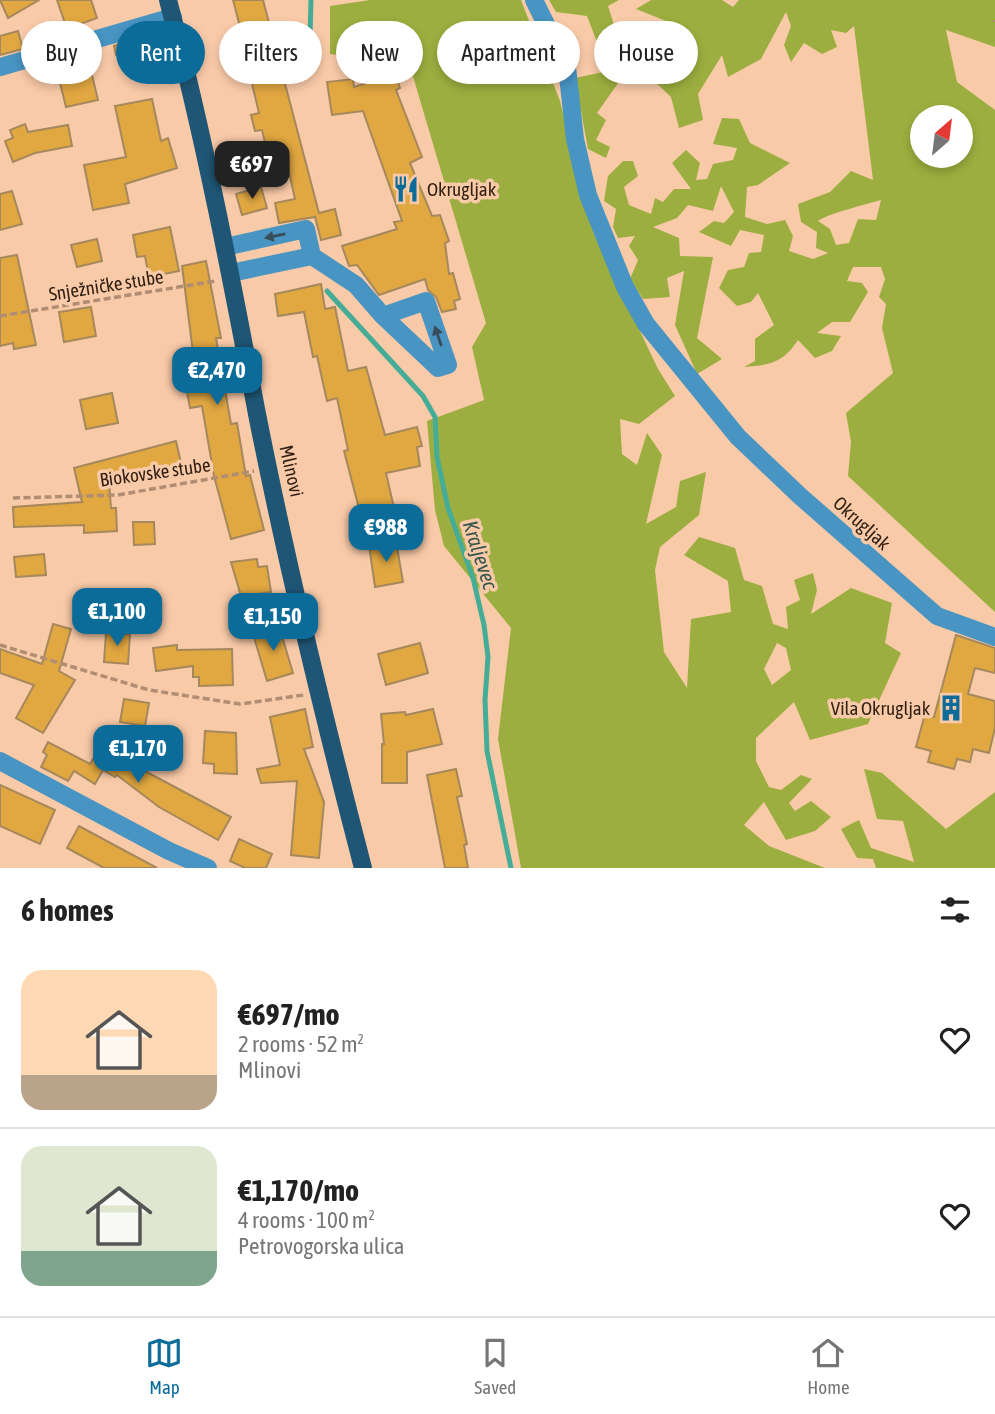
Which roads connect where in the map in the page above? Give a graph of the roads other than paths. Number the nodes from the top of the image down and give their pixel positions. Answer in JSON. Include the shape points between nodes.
{"nodes":[{"id":1,"x":534,"y":0,"type":"edge"},
{"id":2,"x":170,"y":9,"type":"edge"},
{"id":3,"x":0,"y":67,"type":"edge"},
{"id":4,"x":225,"y":247,"type":"junction"},
{"id":5,"x":312,"y":256,"type":"junction"},
{"id":6,"x":224,"y":276,"type":"junction"},
{"id":7,"x":383,"y":316,"type":"dead end"},
{"id":8,"x":995,"y":638,"type":"edge"},
{"id":9,"x":0,"y":761,"type":"edge"},
{"id":10,"x":208,"y":868,"type":"edge"},
{"id":11,"x":363,"y":868,"type":"edge"}],
"edges":[{"from":1,"to":8,"type":"street","name":"Okrugljak","via":[[567,67],[577,152],[592,205],[625,288],[646,324],[738,437],[800,496],[937,617]]},
{"from":2,"to":3,"type":"street"},
{"from":2,"to":4,"type":"main road","name":"Mlinovi"},
{"from":5,"to":4,"type":"street","one_way":true,"via":[[306,229]]},
{"from":4,"to":6,"type":"main road","name":"Mlinovi"},
{"from":5,"to":6,"type":"street"},
{"from":5,"to":7,"type":"street","via":[[356,285]]},
{"from":6,"to":11,"type":"main road","name":"Mlinovi"},
{"from":9,"to":10,"type":"street"}]}
